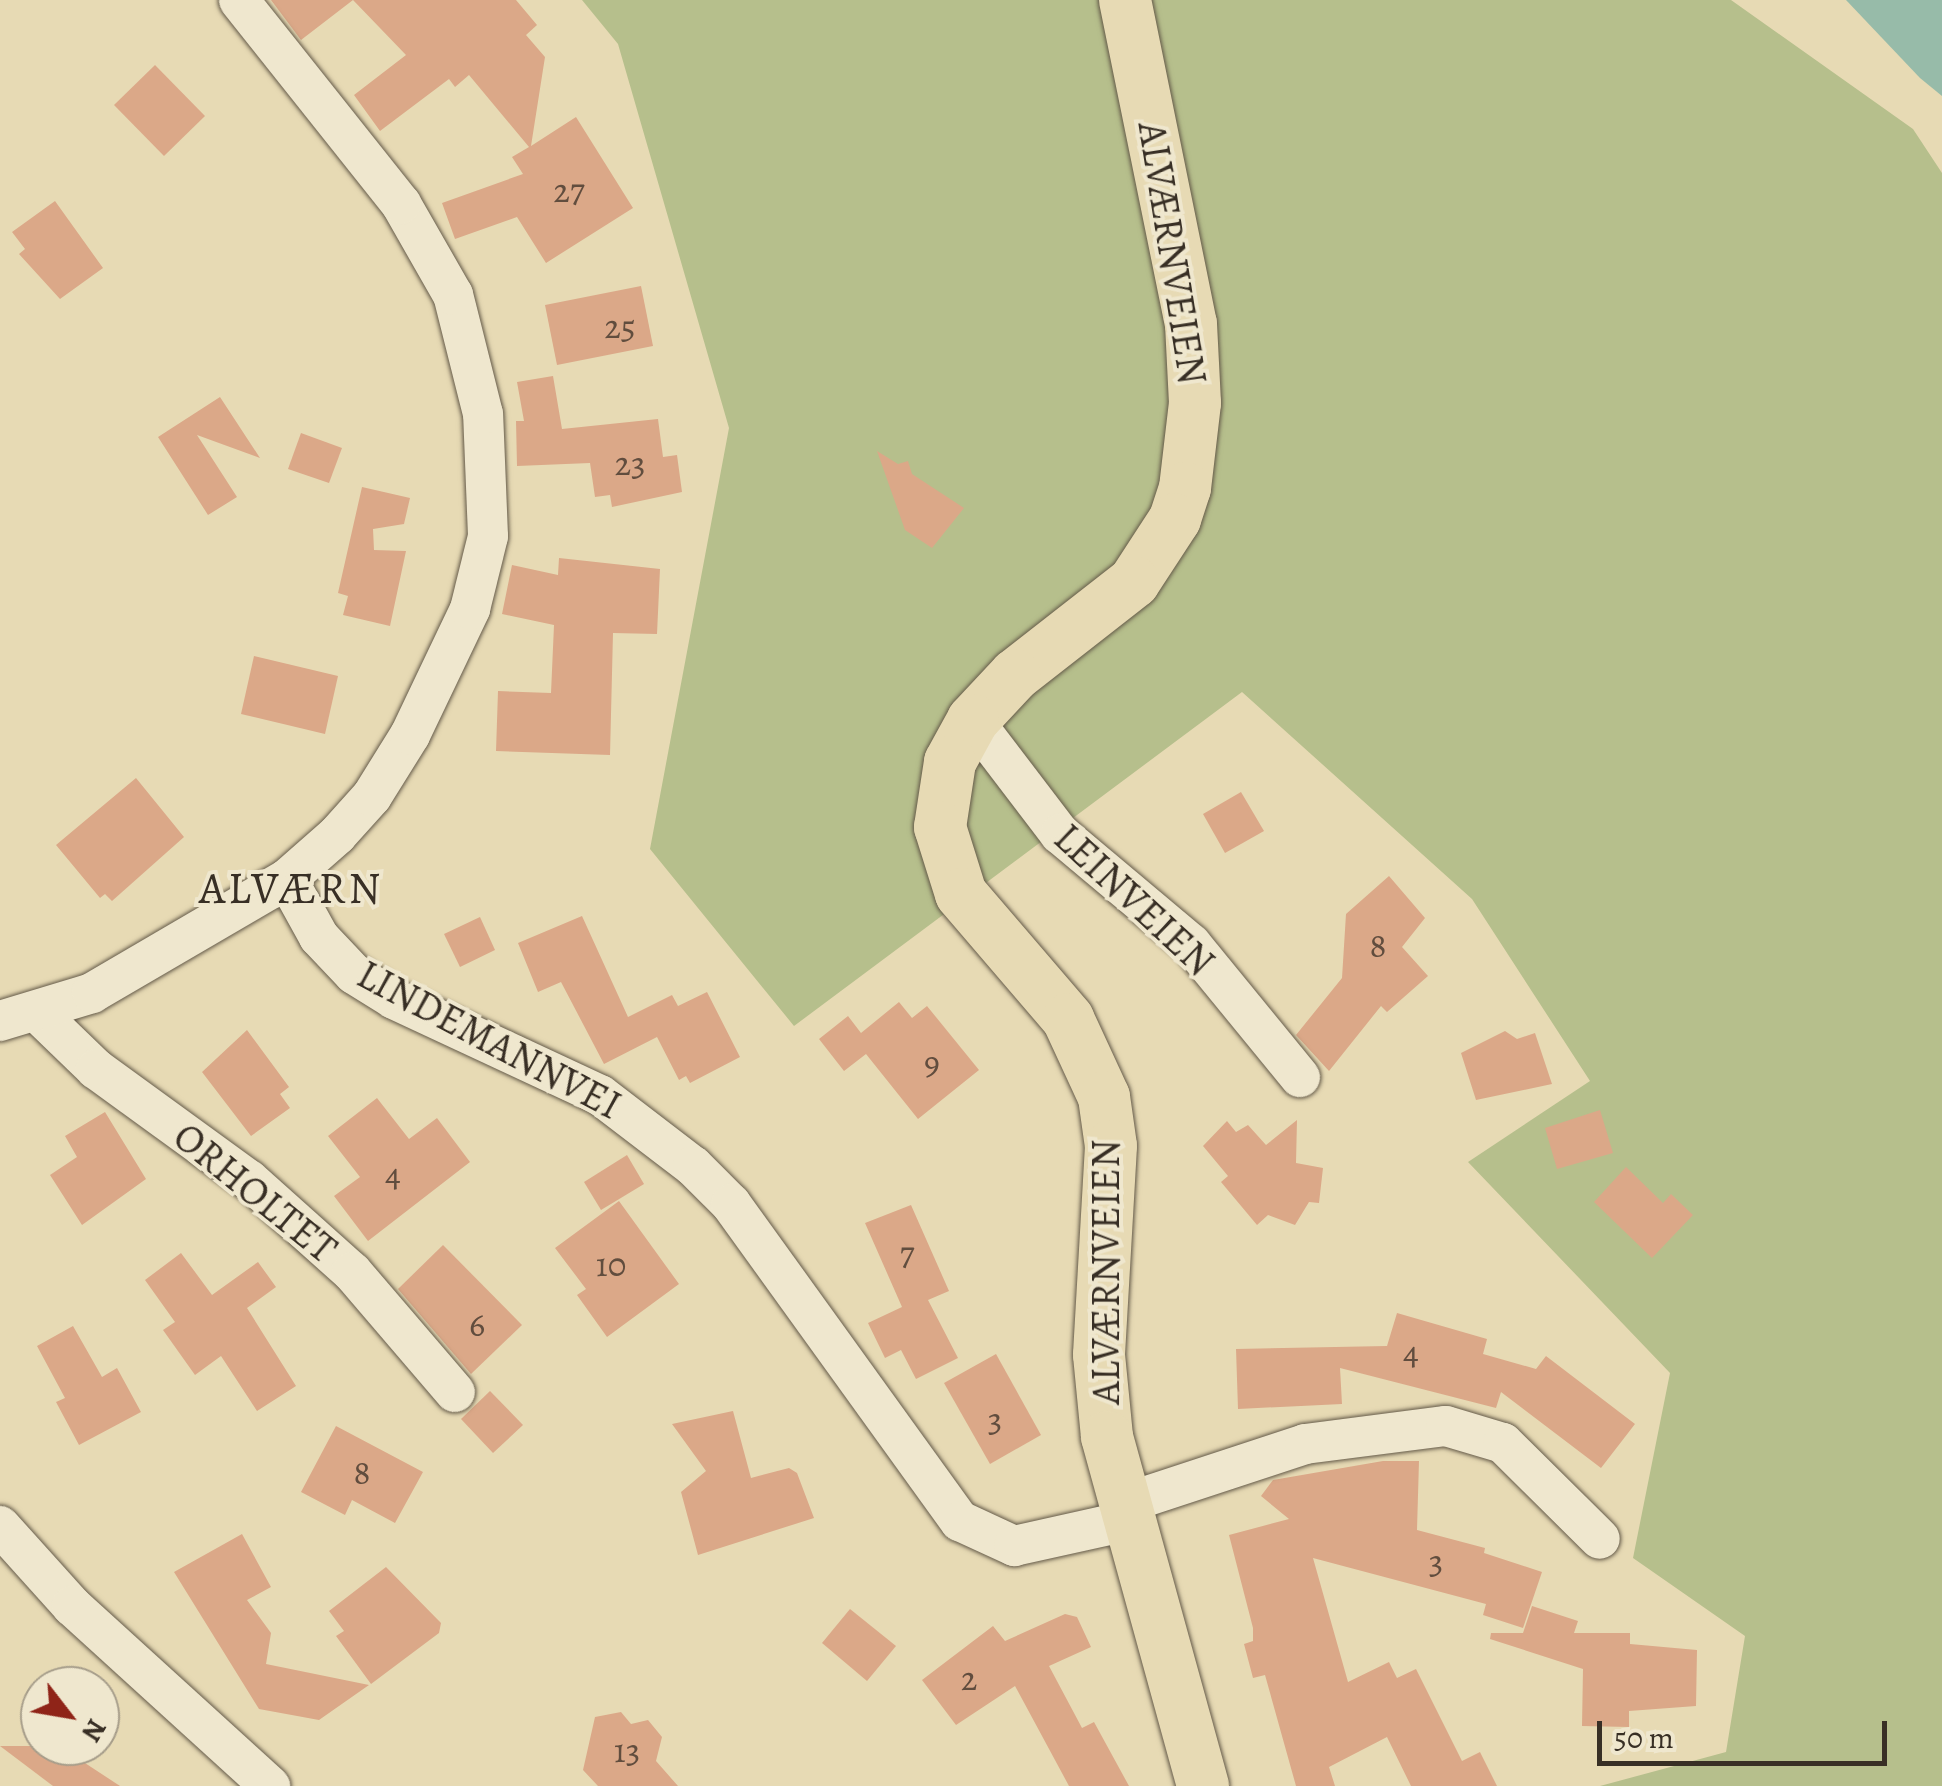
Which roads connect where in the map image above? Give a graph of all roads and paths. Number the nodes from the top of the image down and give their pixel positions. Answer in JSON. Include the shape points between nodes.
{"nodes":[{"id":1,"x":239,"y":0,"type":"edge"},
{"id":2,"x":1125,"y":0,"type":"edge"},
{"id":3,"x":973,"y":720,"type":"junction"},
{"id":4,"x":287,"y":879,"type":"junction"},
{"id":5,"x":18,"y":1016,"type":"edge"},
{"id":6,"x":1300,"y":1077,"type":"dead end"},
{"id":7,"x":456,"y":1392,"type":"dead end"},
{"id":8,"x":1125,"y":1512,"type":"junction"},
{"id":9,"x":0,"y":1526,"type":"edge"},
{"id":10,"x":1600,"y":1539,"type":"dead end"},
{"id":11,"x":270,"y":1786,"type":"edge"},
{"id":12,"x":1203,"y":1786,"type":"edge"}],
"edges":[{"from":1,"to":4,"type":"street","via":[[401,204],[452,295],[484,414],[490,477],[488,536],[470,609],[410,735],[372,796]]},
{"from":2,"to":3,"type":"main road","name":"ALVÆRNVEIEN","via":[[1191,324],[1195,403],[1185,488],[1175,519],[1134,582],[1016,676]]},
{"from":3,"to":6,"type":"street","name":"LEINVEIEN","via":[[1060,834],[1191,944]]},
{"from":3,"to":8,"type":"main road","name":"ALVÆRNVEIEN","via":[[942,790],[940,826],[949,866],[974,912],[1068,1019],[1104,1097],[1111,1146],[1099,1355]]},
{"from":4,"to":5,"type":"street","name":"ORHOLTET","via":[[92,993]]},
{"from":4,"to":8,"type":"street","name":"LINDEMANNVEI","via":[[319,938],[354,974],[394,1000],[600,1095],[693,1166],[731,1204],[960,1521],[1014,1546]]},
{"from":5,"to":7,"type":"street","name":"ORHOLTET","via":[[250,1180],[337,1259]]},
{"from":8,"to":10,"type":"street","name":"LINDEMANNVEI","via":[[1305,1444],[1446,1426],[1503,1443]]},
{"from":8,"to":12,"type":"main road","name":"ALVÆRNVEIEN"},
{"from":9,"to":11,"type":"street","via":[[72,1606]]}]}
